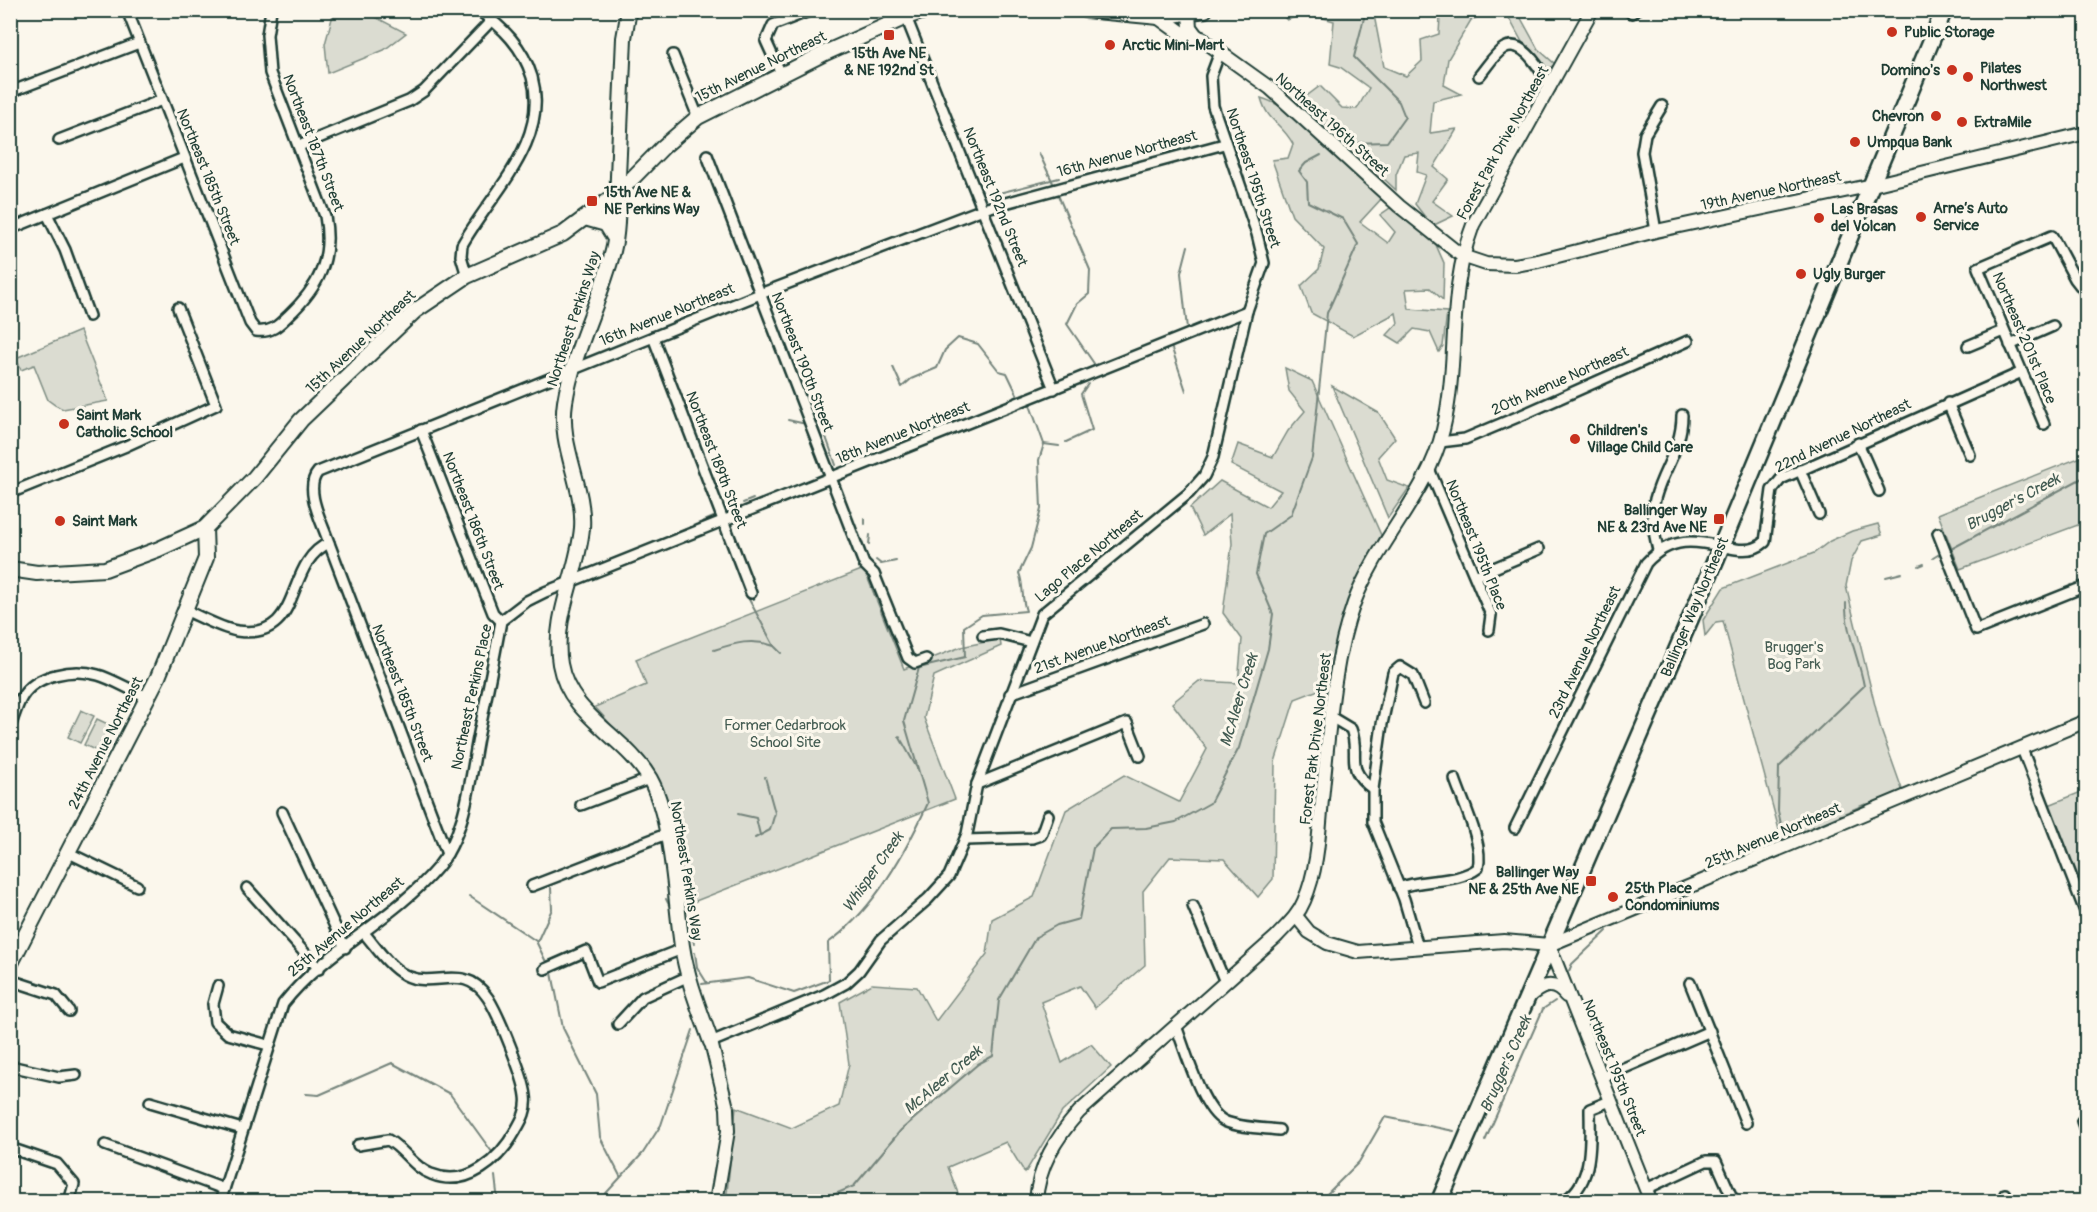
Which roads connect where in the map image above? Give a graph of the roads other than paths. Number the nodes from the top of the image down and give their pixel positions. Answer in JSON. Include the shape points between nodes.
{"nodes":[{"id":1,"x":127,"y":10,"type":"edge"},
{"id":2,"x":271,"y":10,"type":"edge"},
{"id":3,"x":478,"y":10,"type":"edge"},
{"id":4,"x":629,"y":10,"type":"edge"},
{"id":5,"x":812,"y":10,"type":"edge"},
{"id":6,"x":927,"y":10,"type":"edge"},
{"id":7,"x":1085,"y":10,"type":"edge"},
{"id":8,"x":1205,"y":10,"type":"edge"},
{"id":9,"x":1592,"y":10,"type":"edge"},
{"id":10,"x":1627,"y":10,"type":"edge"},
{"id":11,"x":1636,"y":10,"type":"edge"},
{"id":12,"x":1944,"y":10,"type":"edge"},
{"id":13,"x":1189,"y":15,"type":"junction"},
{"id":14,"x":906,"y":17,"type":"junction"},
{"id":15,"x":1159,"y":17,"type":"junction"},
{"id":16,"x":492,"y":20,"type":"junction"},
{"id":17,"x":1202,"y":39,"type":"junction"},
{"id":18,"x":139,"y":43,"type":"junction"},
{"id":19,"x":1220,"y":52,"type":"junction"},
{"id":20,"x":673,"y":55,"type":"dead end"},
{"id":21,"x":781,"y":74,"type":"junction"},
{"id":22,"x":1479,"y":76,"type":"dead end"},
{"id":23,"x":1550,"y":88,"type":"junction"},
{"id":24,"x":10,"y":92,"type":"edge"},
{"id":25,"x":162,"y":100,"type":"junction"},
{"id":26,"x":1662,"y":106,"type":"dead end"},
{"id":27,"x":698,"y":117,"type":"junction"},
{"id":28,"x":2086,"y":133,"type":"edge"},
{"id":29,"x":59,"y":140,"type":"dead end"},
{"id":30,"x":1224,"y":144,"type":"junction"},
{"id":31,"x":299,"y":146,"type":"junction"},
{"id":32,"x":707,"y":155,"type":"dead end"},
{"id":33,"x":184,"y":158,"type":"junction"},
{"id":34,"x":1868,"y":186,"type":"junction"},
{"id":35,"x":617,"y":194,"type":"junction"},
{"id":36,"x":983,"y":209,"type":"junction"},
{"id":37,"x":47,"y":214,"type":"junction"},
{"id":38,"x":585,"y":218,"type":"junction"},
{"id":39,"x":10,"y":229,"type":"edge"},
{"id":40,"x":1656,"y":231,"type":"junction"},
{"id":41,"x":614,"y":237,"type":"junction"},
{"id":42,"x":1462,"y":256,"type":"junction"},
{"id":43,"x":466,"y":276,"type":"junction"},
{"id":44,"x":2086,"y":293,"type":"edge"},
{"id":45,"x":760,"y":294,"type":"junction"},
{"id":46,"x":178,"y":308,"type":"dead end"},
{"id":47,"x":1247,"y":311,"type":"junction"},
{"id":48,"x":88,"y":316,"type":"dead end"},
{"id":49,"x":277,"y":326,"type":"joint"},
{"id":50,"x":2053,"y":326,"type":"dead end"},
{"id":51,"x":2004,"y":331,"type":"junction"},
{"id":52,"x":653,"y":337,"type":"junction"},
{"id":53,"x":1689,"y":341,"type":"dead end"},
{"id":54,"x":2010,"y":345,"type":"junction"},
{"id":55,"x":1968,"y":346,"type":"dead end"},
{"id":56,"x":574,"y":367,"type":"junction"},
{"id":57,"x":2022,"y":372,"type":"junction"},
{"id":58,"x":1054,"y":389,"type":"junction"},
{"id":59,"x":1948,"y":403,"type":"junction"},
{"id":60,"x":1682,"y":415,"type":"dead end"},
{"id":61,"x":2044,"y":424,"type":"dead end"},
{"id":62,"x":421,"y":430,"type":"junction"},
{"id":63,"x":1440,"y":442,"type":"junction"},
{"id":64,"x":1858,"y":443,"type":"junction"},
{"id":65,"x":1970,"y":455,"type":"dead end"},
{"id":66,"x":1800,"y":470,"type":"junction"},
{"id":67,"x":1430,"y":471,"type":"junction"},
{"id":68,"x":831,"y":478,"type":"junction"},
{"id":69,"x":1879,"y":491,"type":"dead end"},
{"id":70,"x":10,"y":493,"type":"edge"},
{"id":71,"x":1820,"y":514,"type":"dead end"},
{"id":72,"x":724,"y":522,"type":"junction"},
{"id":73,"x":205,"y":528,"type":"junction"},
{"id":74,"x":1938,"y":533,"type":"dead end"},
{"id":75,"x":329,"y":543,"type":"junction"},
{"id":76,"x":1721,"y":545,"type":"junction"},
{"id":77,"x":1539,"y":549,"type":"dead end"},
{"id":78,"x":1658,"y":550,"type":"junction"},
{"id":79,"x":10,"y":569,"type":"edge"},
{"id":80,"x":1475,"y":576,"type":"junction"},
{"id":81,"x":570,"y":584,"type":"junction"},
{"id":82,"x":2086,"y":586,"type":"edge"},
{"id":83,"x":751,"y":593,"type":"dead end"},
{"id":84,"x":185,"y":610,"type":"junction"},
{"id":85,"x":501,"y":621,"type":"junction"},
{"id":86,"x":1203,"y":624,"type":"dead end"},
{"id":87,"x":1489,"y":630,"type":"dead end"},
{"id":88,"x":983,"y":636,"type":"dead end"},
{"id":89,"x":1031,"y":642,"type":"junction"},
{"id":90,"x":926,"y":659,"type":"dead end"},
{"id":91,"x":1010,"y":694,"type":"junction"},
{"id":92,"x":148,"y":697,"type":"junction"},
{"id":93,"x":1424,"y":704,"type":"dead end"},
{"id":94,"x":1331,"y":717,"type":"junction"},
{"id":95,"x":2086,"y":721,"type":"edge"},
{"id":96,"x":10,"y":727,"type":"edge"},
{"id":97,"x":2022,"y":748,"type":"junction"},
{"id":98,"x":1140,"y":756,"type":"dead end"},
{"id":99,"x":649,"y":778,"type":"junction"},
{"id":100,"x":1455,"y":779,"type":"dead end"},
{"id":101,"x":977,"y":784,"type":"junction"},
{"id":102,"x":1373,"y":789,"type":"junction"},
{"id":103,"x":581,"y":805,"type":"dead end"},
{"id":104,"x":282,"y":812,"type":"dead end"},
{"id":105,"x":1048,"y":815,"type":"dead end"},
{"id":106,"x":1515,"y":828,"type":"dead end"},
{"id":107,"x":666,"y":834,"type":"junction"},
{"id":108,"x":965,"y":840,"type":"junction"},
{"id":109,"x":69,"y":853,"type":"junction"},
{"id":110,"x":447,"y":854,"type":"junction"},
{"id":111,"x":137,"y":886,"type":"dead end"},
{"id":112,"x":532,"y":886,"type":"dead end"},
{"id":113,"x":247,"y":888,"type":"dead end"},
{"id":114,"x":1399,"y":888,"type":"junction"},
{"id":115,"x":1192,"y":906,"type":"dead end"},
{"id":116,"x":2086,"y":914,"type":"edge"},
{"id":117,"x":1296,"y":916,"type":"junction"},
{"id":118,"x":364,"y":933,"type":"junction"},
{"id":119,"x":1549,"y":945,"type":"junction"},
{"id":120,"x":1419,"y":947,"type":"junction"},
{"id":121,"x":345,"y":948,"type":"junction"},
{"id":122,"x":682,"y":949,"type":"junction"},
{"id":123,"x":10,"y":965,"type":"edge"},
{"id":124,"x":319,"y":969,"type":"junction"},
{"id":125,"x":545,"y":969,"type":"dead end"},
{"id":126,"x":689,"y":976,"type":"junction"},
{"id":127,"x":10,"y":980,"type":"edge"},
{"id":128,"x":1225,"y":982,"type":"junction"},
{"id":129,"x":1690,"y":983,"type":"dead end"},
{"id":130,"x":218,"y":986,"type":"dead end"},
{"id":131,"x":1526,"y":999,"type":"junction"},
{"id":132,"x":1572,"y":1003,"type":"junction"},
{"id":133,"x":69,"y":1011,"type":"dead end"},
{"id":134,"x":618,"y":1024,"type":"dead end"},
{"id":135,"x":1176,"y":1026,"type":"junction"},
{"id":136,"x":1710,"y":1031,"type":"junction"},
{"id":137,"x":711,"y":1042,"type":"junction"},
{"id":138,"x":268,"y":1046,"type":"junction"},
{"id":139,"x":10,"y":1066,"type":"edge"},
{"id":140,"x":76,"y":1074,"type":"dead end"},
{"id":141,"x":1601,"y":1078,"type":"junction"},
{"id":142,"x":1610,"y":1101,"type":"junction"},
{"id":143,"x":150,"y":1102,"type":"dead end"},
{"id":144,"x":2082,"y":1121,"type":"dead end"},
{"id":145,"x":1746,"y":1123,"type":"dead end"},
{"id":146,"x":242,"y":1129,"type":"junction"},
{"id":147,"x":1279,"y":1130,"type":"dead end"},
{"id":148,"x":2086,"y":1132,"type":"edge"},
{"id":149,"x":105,"y":1145,"type":"dead end"},
{"id":150,"x":358,"y":1145,"type":"dead end"},
{"id":151,"x":10,"y":1148,"type":"edge"},
{"id":152,"x":224,"y":1189,"type":"junction"},
{"id":153,"x":1646,"y":1189,"type":"junction"},
{"id":154,"x":69,"y":1202,"type":"edge"},
{"id":155,"x":220,"y":1202,"type":"edge"},
{"id":156,"x":716,"y":1202,"type":"edge"},
{"id":157,"x":1036,"y":1202,"type":"edge"},
{"id":158,"x":1439,"y":1202,"type":"edge"},
{"id":159,"x":1561,"y":1202,"type":"edge"},
{"id":160,"x":1651,"y":1202,"type":"edge"},
{"id":161,"x":1734,"y":1202,"type":"edge"}],
"edges":[{"from":1,"to":18,"type":"street","name":"Northeast 185th Street"},
{"from":2,"to":31,"type":"street","name":"Northeast 187th Street","via":[[267,35],[270,74]]},
{"from":3,"to":16,"type":"street"},
{"from":4,"to":35,"type":"main road","name":"Northeast Perkins Way","via":[[624,38]]},
{"from":5,"to":21,"type":"street","via":[[773,25],[766,42]]},
{"from":6,"to":14,"type":"main road","name":"15th Avenue Northeast"},
{"from":7,"to":15,"type":"main road"},
{"from":8,"to":13,"type":"main road"},
{"from":9,"to":23,"type":"street","name":"Forest Park Drive Northeast"},
{"from":10,"to":11,"type":"street"},
{"from":12,"to":34,"type":"main road","name":"Ballinger Way Northeast"},
{"from":13,"to":15,"type":"main road"},
{"from":13,"to":17,"type":"street","name":"Northeast 196th Street","via":[[1191,29]]},
{"from":14,"to":21,"type":"main road","name":"15th Avenue Northeast"},
{"from":14,"to":36,"type":"street","name":"Northeast 192nd Street"},
{"from":15,"to":17,"type":"main road","via":[[1188,38]]},
{"from":16,"to":31,"type":"street","via":[[433,82],[409,101]]},
{"from":16,"to":43,"type":"street","via":[[523,54],[536,92],[536,109],[522,152],[462,245],[460,256]]},
{"from":17,"to":19,"type":"street","name":"Northeast 196th Street"},
{"from":18,"to":24,"type":"street"},
{"from":18,"to":25,"type":"street","name":"Northeast 185th Street"},
{"from":19,"to":30,"type":"street","name":"Northeast 195th Street","via":[[1210,87]]},
{"from":19,"to":42,"type":"street","name":"Northeast 196th Street","via":[[1292,106],[1399,206]]},
{"from":20,"to":27,"type":"street"},
{"from":21,"to":27,"type":"main road","name":"15th Avenue Northeast"},
{"from":22,"to":23,"type":"street","via":[[1503,48],[1510,46],[1531,57]]},
{"from":23,"to":42,"type":"street","name":"Forest Park Drive Northeast","via":[[1473,225]]},
{"from":25,"to":29,"type":"street"},
{"from":25,"to":33,"type":"street","name":"Northeast 185th Street"},
{"from":26,"to":40,"type":"street","via":[[1645,134],[1642,152]]},
{"from":27,"to":35,"type":"main road","name":"15th Avenue Northeast"},
{"from":28,"to":34,"type":"street","name":"19th Avenue Northeast"},
{"from":30,"to":36,"type":"street","name":"16th Avenue Northeast"},
{"from":30,"to":47,"type":"street","name":"Northeast 195th Street","via":[[1263,253],[1264,271]]},
{"from":31,"to":49,"type":"street","name":"Northeast 187th Street","via":[[329,237],[316,285]]},
{"from":32,"to":45,"type":"street","name":"Northeast 190th Street"},
{"from":33,"to":37,"type":"street"},
{"from":33,"to":49,"type":"street","name":"Northeast 185th Street","via":[[250,323],[256,331],[266,333]]},
{"from":34,"to":40,"type":"street","name":"19th Avenue Northeast"},
{"from":34,"to":76,"type":"main road","name":"Ballinger Way Northeast"},
{"from":35,"to":38,"type":"main road","name":"15th Avenue Northeast"},
{"from":35,"to":41,"type":"main road","name":"Northeast Perkins Way"},
{"from":36,"to":45,"type":"street","name":"16th Avenue Northeast"},
{"from":36,"to":58,"type":"street","name":"Northeast 192nd Street"},
{"from":37,"to":39,"type":"street"},
{"from":37,"to":48,"type":"street","via":[[65,250]]},
{"from":38,"to":41,"type":"main road","via":[[606,224]]},
{"from":38,"to":43,"type":"main road","name":"15th Avenue Northeast","via":[[563,234]]},
{"from":40,"to":42,"type":"street","name":"19th Avenue Northeast","via":[[1515,265],[1486,264]]},
{"from":41,"to":56,"type":"main road","name":"Northeast Perkins Way","via":[[600,295]]},
{"from":42,"to":63,"type":"street","name":"Forest Park Drive Northeast","via":[[1455,292],[1449,403]]},
{"from":43,"to":73,"type":"main road","name":"15th Avenue Northeast","via":[[415,311],[356,365]]},
{"from":44,"to":51,"type":"street","name":"Northeast 201st Place","via":[[2052,236],[1978,268]]},
{"from":45,"to":52,"type":"street","name":"16th Avenue Northeast"},
{"from":45,"to":68,"type":"street","name":"Northeast 190th Street"},
{"from":46,"to":70,"type":"street","via":[[216,405]]},
{"from":47,"to":58,"type":"street","name":"18th Avenue Northeast"},
{"from":47,"to":89,"type":"street","name":"Lago Place Northeast","via":[[1213,458],[1204,476],[1189,493],[1042,614]]},
{"from":50,"to":54,"type":"street"},
{"from":51,"to":54,"type":"street","name":"Northeast 201st Place"},
{"from":51,"to":55,"type":"street"},
{"from":52,"to":56,"type":"street","name":"16th Avenue Northeast"},
{"from":52,"to":72,"type":"street","name":"Northeast 189th Street"},
{"from":53,"to":63,"type":"street","name":"20th Avenue Northeast","via":[[1522,416],[1465,439]]},
{"from":54,"to":57,"type":"street","name":"Northeast 201st Place"},
{"from":56,"to":62,"type":"street","name":"16th Avenue Northeast"},
{"from":56,"to":81,"type":"main road","name":"Northeast Perkins Way","via":[[564,423],[582,525]]},
{"from":57,"to":59,"type":"street","name":"22nd Avenue Northeast"},
{"from":57,"to":61,"type":"street","name":"Northeast 201st Place"},
{"from":58,"to":68,"type":"street","name":"18th Avenue Northeast"},
{"from":59,"to":64,"type":"street","name":"22nd Avenue Northeast"},
{"from":59,"to":65,"type":"street"},
{"from":60,"to":78,"type":"street","via":[[1682,435],[1655,499],[1652,516]]},
{"from":62,"to":75,"type":"street","name":"16th Avenue Northeast","via":[[318,471],[313,492]]},
{"from":62,"to":85,"type":"street","name":"Northeast 186th Street","via":[[490,606]]},
{"from":63,"to":67,"type":"street","name":"Forest Park Drive Northeast"},
{"from":64,"to":66,"type":"street","name":"22nd Avenue Northeast"},
{"from":64,"to":69,"type":"street"},
{"from":66,"to":71,"type":"street"},
{"from":66,"to":76,"type":"street","name":"22nd Avenue Northeast","via":[[1781,479],[1772,490],[1765,542],[1746,551]]},
{"from":67,"to":80,"type":"street","name":"Northeast 195th Place"},
{"from":67,"to":94,"type":"street","name":"Forest Park Drive Northeast","via":[[1386,538],[1354,604],[1340,656]]},
{"from":68,"to":72,"type":"street","name":"18th Avenue Northeast"},
{"from":68,"to":90,"type":"street","name":"Northeast 190th Street","via":[[864,564],[874,574],[908,658],[915,663]]},
{"from":72,"to":81,"type":"street","name":"18th Avenue Northeast"},
{"from":72,"to":83,"type":"street","name":"Northeast 189th Street"},
{"from":73,"to":79,"type":"main road","name":"15th Avenue Northeast","via":[[105,569],[37,573]]},
{"from":73,"to":84,"type":"main road","name":"24th Avenue Northeast","via":[[206,558]]},
{"from":74,"to":82,"type":"street","via":[[1976,630]]},
{"from":75,"to":84,"type":"street","via":[[313,552],[286,612],[266,629],[234,630]]},
{"from":75,"to":110,"type":"street","name":"Northeast 185th Street"},
{"from":76,"to":78,"type":"street","via":[[1691,541]]},
{"from":76,"to":119,"type":"main road","name":"Ballinger Way Northeast"},
{"from":77,"to":80,"type":"street"},
{"from":78,"to":106,"type":"street","name":"23rd Avenue Northeast","via":[[1646,563]]},
{"from":80,"to":87,"type":"street","name":"Northeast 195th Place","via":[[1491,615]]},
{"from":81,"to":85,"type":"street","name":"Northeast Perkins Place","via":[[526,601]]},
{"from":81,"to":99,"type":"main road","name":"Northeast Perkins Way","via":[[558,644],[567,687],[577,703]]},
{"from":84,"to":92,"type":"main road","name":"24th Avenue Northeast"},
{"from":85,"to":110,"type":"street","name":"Northeast Perkins Place","via":[[466,802]]},
{"from":86,"to":91,"type":"street","name":"21st Avenue Northeast"},
{"from":88,"to":89,"type":"street","via":[[999,634]]},
{"from":89,"to":91,"type":"street","name":"Lago Place Northeast"},
{"from":91,"to":101,"type":"street","name":"Lago Place Northeast"},
{"from":92,"to":96,"type":"street","via":[[101,675],[74,672],[52,676],[35,683],[22,696]]},
{"from":92,"to":109,"type":"main road","name":"24th Avenue Northeast"},
{"from":93,"to":102,"type":"street","via":[[1413,675],[1400,667],[1394,673],[1389,693]]},
{"from":94,"to":102,"type":"street","via":[[1351,729],[1355,770]]},
{"from":94,"to":117,"type":"street","name":"Forest Park Drive Northeast","via":[[1313,873]]},
{"from":95,"to":97,"type":"street","name":"25th Avenue Northeast"},
{"from":97,"to":116,"type":"street"},
{"from":97,"to":119,"type":"street","name":"25th Avenue Northeast"},
{"from":98,"to":101,"type":"street","via":[[1126,723]]},
{"from":99,"to":103,"type":"street"},
{"from":99,"to":107,"type":"main road","name":"Northeast Perkins Way"},
{"from":100,"to":114,"type":"street","via":[[1476,839],[1478,868]]},
{"from":101,"to":108,"type":"street","name":"Lago Place Northeast"},
{"from":102,"to":114,"type":"street","via":[[1373,822]]},
{"from":104,"to":121,"type":"street"},
{"from":105,"to":108,"type":"street","via":[[1041,835],[1032,838]]},
{"from":107,"to":112,"type":"street"},
{"from":107,"to":122,"type":"main road","name":"Northeast Perkins Way"},
{"from":108,"to":137,"type":"street","name":"Lago Place Northeast","via":[[949,876],[881,940],[846,983]]},
{"from":109,"to":111,"type":"street"},
{"from":109,"to":123,"type":"main road","name":"24th Avenue Northeast"},
{"from":110,"to":118,"type":"street","name":"25th Avenue Northeast","via":[[423,883]]},
{"from":113,"to":124,"type":"street"},
{"from":114,"to":120,"type":"street"},
{"from":115,"to":128,"type":"street"},
{"from":117,"to":120,"type":"street","name":"25th Avenue Northeast","via":[[1309,932],[1342,950]]},
{"from":117,"to":128,"type":"street","name":"Forest Park Drive Northeast"},
{"from":118,"to":121,"type":"street","name":"25th Avenue Northeast"},
{"from":118,"to":150,"type":"street","via":[[405,975],[418,980],[450,976],[478,986],[493,1006],[508,1042],[526,1095],[526,1108],[506,1148],[493,1162],[462,1175],[431,1174],[388,1140]]},
{"from":119,"to":120,"type":"street","name":"25th Avenue Northeast","via":[[1504,941]]},
{"from":119,"to":131,"type":"main road","name":"Ballinger Way Northeast"},
{"from":119,"to":132,"type":"street","name":"Northeast 195th Street"},
{"from":121,"to":124,"type":"street","name":"25th Avenue Northeast"},
{"from":122,"to":125,"type":"street","via":[[598,982],[586,951]]},
{"from":122,"to":126,"type":"main road","name":"Northeast Perkins Way"},
{"from":124,"to":138,"type":"street","name":"25th Avenue Northeast","via":[[283,1004]]},
{"from":126,"to":134,"type":"street","via":[[643,997]]},
{"from":126,"to":137,"type":"main road","name":"Northeast Perkins Way"},
{"from":127,"to":133,"type":"street","via":[[56,995]]},
{"from":128,"to":135,"type":"street","name":"Forest Park Drive Northeast"},
{"from":129,"to":136,"type":"street"},
{"from":130,"to":138,"type":"street","via":[[213,1004],[215,1022],[228,1034]]},
{"from":131,"to":132,"type":"street","via":[[1552,984]]},
{"from":131,"to":158,"type":"main road","name":"Ballinger Way Northeast"},
{"from":132,"to":141,"type":"street","name":"Northeast 195th Street"},
{"from":135,"to":147,"type":"street","via":[[1211,1111],[1224,1121]]},
{"from":135,"to":157,"type":"street","name":"Forest Park Drive Northeast","via":[[1079,1112],[1060,1134],[1045,1163]]},
{"from":136,"to":141,"type":"street"},
{"from":136,"to":145,"type":"street"},
{"from":137,"to":156,"type":"street","name":"Northeast Perkins Way","via":[[727,1108],[728,1131]]},
{"from":138,"to":146,"type":"street","name":"25th Avenue Northeast"},
{"from":139,"to":140,"type":"street","via":[[59,1077]]},
{"from":141,"to":142,"type":"street","name":"Northeast 195th Street"},
{"from":142,"to":153,"type":"street","name":"Northeast 195th Street"},
{"from":142,"to":159,"type":"street","via":[[1590,1109],[1589,1160],[1582,1178]]},
{"from":143,"to":146,"type":"street"},
{"from":144,"to":148,"type":"street"},
{"from":146,"to":152,"type":"street","name":"25th Avenue Northeast"},
{"from":149,"to":152,"type":"street"},
{"from":151,"to":154,"type":"street","via":[[57,1164],[74,1184]]},
{"from":152,"to":155,"type":"street","name":"25th Avenue Northeast"},
{"from":153,"to":160,"type":"street","name":"Northeast 195th Street"},
{"from":153,"to":161,"type":"street","via":[[1706,1161],[1716,1161]]}]}
